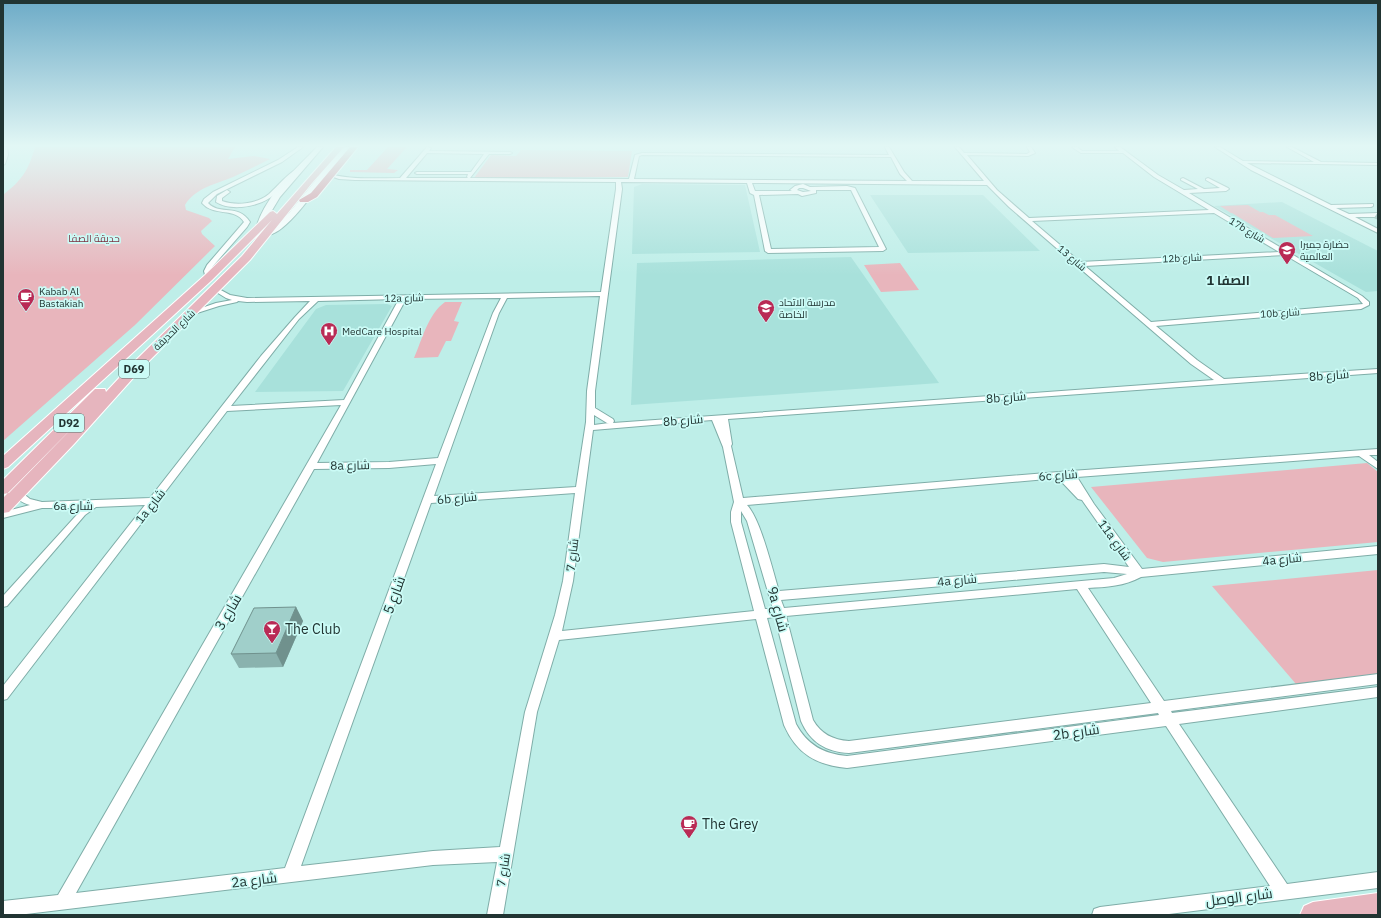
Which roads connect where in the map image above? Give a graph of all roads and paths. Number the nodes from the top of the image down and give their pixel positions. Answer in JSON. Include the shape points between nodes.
{"nodes":[{"id":1,"x":619,"y":189,"type":"edge"},
{"id":2,"x":221,"y":190,"type":"edge"},
{"id":3,"x":231,"y":190,"type":"edge"},
{"id":4,"x":275,"y":190,"type":"edge"},
{"id":5,"x":284,"y":190,"type":"edge"},
{"id":6,"x":296,"y":190,"type":"edge"},
{"id":7,"x":301,"y":190,"type":"edge"},
{"id":8,"x":312,"y":190,"type":"edge"},
{"id":9,"x":318,"y":190,"type":"edge"},
{"id":10,"x":751,"y":190,"type":"edge"},
{"id":11,"x":781,"y":190,"type":"edge"},
{"id":12,"x":852,"y":190,"type":"edge"},
{"id":13,"x":995,"y":190,"type":"edge"},
{"id":14,"x":1179,"y":190,"type":"edge"},
{"id":15,"x":1217,"y":190,"type":"edge"},
{"id":16,"x":1296,"y":190,"type":"edge"},
{"id":17,"x":1204,"y":191,"type":"joint"},
{"id":18,"x":1183,"y":192,"type":"junction"},
{"id":19,"x":756,"y":193,"type":"junction"},
{"id":20,"x":304,"y":200,"type":"junction"},
{"id":21,"x":1360,"y":200,"type":"dead end"},
{"id":22,"x":1371,"y":205,"type":"junction"},
{"id":23,"x":1329,"y":207,"type":"junction"},
{"id":24,"x":1378,"y":208,"type":"edge"},
{"id":25,"x":1217,"y":212,"type":"junction"},
{"id":26,"x":1378,"y":215,"type":"edge"},
{"id":27,"x":1348,"y":216,"type":"junction"},
{"id":28,"x":1028,"y":221,"type":"junction"},
{"id":29,"x":264,"y":229,"type":"junction"},
{"id":30,"x":1378,"y":231,"type":"edge"},
{"id":31,"x":1286,"y":253,"type":"junction"},
{"id":32,"x":1078,"y":264,"type":"junction"},
{"id":33,"x":208,"y":278,"type":"junction"},
{"id":34,"x":215,"y":290,"type":"junction"},
{"id":35,"x":603,"y":296,"type":"junction"},
{"id":36,"x":501,"y":297,"type":"junction"},
{"id":37,"x":1360,"y":297,"type":"joint"},
{"id":38,"x":407,"y":298,"type":"junction"},
{"id":39,"x":308,"y":299,"type":"junction"},
{"id":40,"x":316,"y":299,"type":"junction"},
{"id":41,"x":247,"y":300,"type":"junction"},
{"id":42,"x":192,"y":313,"type":"junction"},
{"id":43,"x":297,"y":318,"type":"junction"},
{"id":44,"x":1147,"y":322,"type":"junction"},
{"id":45,"x":139,"y":364,"type":"junction"},
{"id":46,"x":1378,"y":371,"type":"edge"},
{"id":47,"x":1218,"y":383,"type":"junction"},
{"id":48,"x":344,"y":404,"type":"junction"},
{"id":49,"x":227,"y":407,"type":"junction"},
{"id":50,"x":590,"y":409,"type":"junction"},
{"id":51,"x":720,"y":417,"type":"junction"},
{"id":52,"x":609,"y":424,"type":"junction"},
{"id":53,"x":590,"y":425,"type":"junction"},
{"id":54,"x":587,"y":441,"type":"junction"},
{"id":55,"x":1369,"y":452,"type":"edge"},
{"id":56,"x":1378,"y":460,"type":"edge"},
{"id":57,"x":3,"y":464,"type":"edge"},
{"id":58,"x":441,"y":464,"type":"junction"},
{"id":59,"x":310,"y":466,"type":"junction"},
{"id":60,"x":1378,"y":466,"type":"edge"},
{"id":61,"x":1071,"y":474,"type":"junction"},
{"id":62,"x":1060,"y":475,"type":"junction"},
{"id":63,"x":3,"y":489,"type":"edge"},
{"id":64,"x":18,"y":493,"type":"junction"},
{"id":65,"x":579,"y":493,"type":"junction"},
{"id":66,"x":430,"y":496,"type":"junction"},
{"id":67,"x":739,"y":502,"type":"junction"},
{"id":68,"x":98,"y":504,"type":"junction"},
{"id":69,"x":42,"y":505,"type":"junction"},
{"id":70,"x":151,"y":505,"type":"junction"},
{"id":71,"x":1090,"y":506,"type":"junction"},
{"id":72,"x":3,"y":508,"type":"edge"},
{"id":73,"x":3,"y":515,"type":"edge"},
{"id":74,"x":1378,"y":550,"type":"edge"},
{"id":75,"x":1139,"y":573,"type":"junction"},
{"id":76,"x":1080,"y":585,"type":"junction"},
{"id":77,"x":835,"y":591,"type":"junction"},
{"id":78,"x":775,"y":596,"type":"junction"},
{"id":79,"x":3,"y":603,"type":"edge"},
{"id":80,"x":840,"y":606,"type":"junction"},
{"id":81,"x":779,"y":613,"type":"junction"},
{"id":82,"x":760,"y":615,"type":"junction"},
{"id":83,"x":555,"y":636,"type":"junction"},
{"id":84,"x":1378,"y":679,"type":"edge"},
{"id":85,"x":1378,"y":692,"type":"edge"},
{"id":86,"x":3,"y":695,"type":"edge"},
{"id":87,"x":1161,"y":707,"type":"junction"},
{"id":88,"x":1169,"y":719,"type":"junction"},
{"id":89,"x":807,"y":721,"type":"joint"},
{"id":90,"x":790,"y":725,"type":"joint"},
{"id":91,"x":506,"y":854,"type":"junction"},
{"id":92,"x":290,"y":876,"type":"junction"},
{"id":93,"x":1378,"y":880,"type":"edge"},
{"id":94,"x":1283,"y":892,"type":"junction"},
{"id":95,"x":62,"y":902,"type":"junction"},
{"id":96,"x":1378,"y":906,"type":"edge"},
{"id":97,"x":3,"y":909,"type":"edge"},
{"id":98,"x":495,"y":915,"type":"edge"},
{"id":99,"x":1100,"y":915,"type":"edge"},
{"id":100,"x":1313,"y":915,"type":"edge"}],
"edges":[{"from":1,"to":35,"type":"street","name":"شارع 7"},
{"from":2,"to":33,"type":"street","via":[[205,203],[210,208],[238,213],[247,222],[210,265],[207,270]]},
{"from":3,"to":4,"type":"street","via":[[221,195],[218,200],[229,205],[243,204],[268,197]]},
{"from":5,"to":29,"type":"main road","via":[[265,214]]},
{"from":6,"to":29,"type":"main road","name":"شارع الحديقة","number":"D69"},
{"from":7,"to":29,"type":"main road","name":"شارع الحديقة","number":"D69"},
{"from":8,"to":20,"type":"main road"},
{"from":9,"to":20,"type":"highway"},
{"from":10,"to":19,"type":"street"},
{"from":11,"to":19,"type":"street"},
{"from":12,"to":19,"type":"street","via":[[882,249],[768,251]]},
{"from":13,"to":28,"type":"street","name":"شارع 13"},
{"from":14,"to":18,"type":"street","name":"17b شارع"},
{"from":15,"to":17,"type":"street"},
{"from":16,"to":23,"type":"street"},
{"from":17,"to":18,"type":"street"},
{"from":18,"to":25,"type":"street","name":"17b شارع"},
{"from":20,"to":29,"type":"main road","via":[[278,228]]},
{"from":21,"to":22,"type":"street"},
{"from":22,"to":23,"type":"street"},
{"from":22,"to":24,"type":"street"},
{"from":23,"to":27,"type":"street"},
{"from":25,"to":28,"type":"street"},
{"from":25,"to":31,"type":"street","name":"17b شارع"},
{"from":26,"to":27,"type":"street"},
{"from":27,"to":30,"type":"street"},
{"from":28,"to":32,"type":"street","name":"شارع 13"},
{"from":29,"to":33,"type":"main road","name":"شارع الحديقة","number":"D69"},
{"from":29,"to":34,"type":"main road","name":"شارع الحديقة","number":"D69","via":[[246,258]]},
{"from":31,"to":32,"type":"street","name":"12b شارع"},
{"from":31,"to":37,"type":"street","name":"17b شارع"},
{"from":32,"to":44,"type":"street","name":"شارع 13"},
{"from":33,"to":57,"type":"main road","name":"شارع الحديقة","number":"D69"},
{"from":34,"to":41,"type":"street","name":"12a شارع","via":[[228,298]]},
{"from":34,"to":42,"type":"main road","name":"شارع الحديقة","number":"D69"},
{"from":35,"to":36,"type":"street","name":"12a شارع"},
{"from":35,"to":50,"type":"street","name":"شارع 7"},
{"from":36,"to":38,"type":"street","name":"12a شارع"},
{"from":36,"to":58,"type":"street","name":"شارع 5"},
{"from":37,"to":44,"type":"street","name":"10b شارع","via":[[1366,303],[1364,306]]},
{"from":38,"to":40,"type":"street","name":"12a شارع"},
{"from":38,"to":48,"type":"street","name":"شارع 3","via":[[400,314],[392,321]]},
{"from":39,"to":40,"type":"street","name":"12a شارع"},
{"from":39,"to":41,"type":"street","name":"12a شارع"},
{"from":39,"to":43,"type":"street","name":"1a شارع"},
{"from":40,"to":43,"type":"street","name":"1a شارع"},
{"from":41,"to":42,"type":"street","name":"12a شارع","via":[[224,303]]},
{"from":42,"to":45,"type":"main road","name":"شارع الحديقة","number":"D69"},
{"from":43,"to":49,"type":"street","name":"1a شارع"},
{"from":44,"to":47,"type":"street","name":"شارع 13"},
{"from":45,"to":63,"type":"main road","number":"D92","via":[[118,375]]},
{"from":45,"to":64,"type":"main road","name":"شارع الحديقة","number":"D69"},
{"from":46,"to":47,"type":"street","name":"8b شارع"},
{"from":47,"to":51,"type":"street","name":"8b شارع"},
{"from":48,"to":49,"type":"street"},
{"from":48,"to":59,"type":"street","name":"شارع 3"},
{"from":49,"to":70,"type":"street","name":"1a شارع"},
{"from":50,"to":52,"type":"street"},
{"from":50,"to":53,"type":"street","name":"شارع 7"},
{"from":51,"to":52,"type":"street","name":"8b شارع"},
{"from":51,"to":67,"type":"street","name":"9a شارع","via":[[721,436],[727,447]]},
{"from":52,"to":53,"type":"street","name":"8b شارع"},
{"from":52,"to":54,"type":"street","name":"8b شارع"},
{"from":53,"to":54,"type":"street","name":"شارع 7"},
{"from":54,"to":65,"type":"street","name":"شارع 7"},
{"from":55,"to":56,"type":"street"},
{"from":55,"to":60,"type":"street"},
{"from":55,"to":61,"type":"street","name":"6c شارع"},
{"from":58,"to":59,"type":"street","name":"8a شارع"},
{"from":58,"to":66,"type":"street","name":"شارع 5"},
{"from":59,"to":95,"type":"street","name":"شارع 3"},
{"from":61,"to":62,"type":"street","name":"6c شارع"},
{"from":61,"to":71,"type":"street","name":"11a شارع"},
{"from":62,"to":67,"type":"street","name":"6c شارع"},
{"from":62,"to":71,"type":"street","name":"11a شارع"},
{"from":64,"to":69,"type":"street","name":"6a شارع","via":[[28,501]]},
{"from":64,"to":72,"type":"main road","name":"شارع الحديقة","number":"D69"},
{"from":65,"to":66,"type":"street","name":"6b شارع"},
{"from":65,"to":83,"type":"street","name":"شارع 7","via":[[568,582]]},
{"from":66,"to":92,"type":"street","name":"شارع 5"},
{"from":67,"to":78,"type":"street","name":"9a شارع","via":[[751,516]]},
{"from":67,"to":82,"type":"street","name":"9a شارع","via":[[735,517]]},
{"from":68,"to":69,"type":"street","name":"6a شارع"},
{"from":68,"to":70,"type":"street","name":"6a شارع"},
{"from":68,"to":79,"type":"street","via":[[82,513]]},
{"from":69,"to":73,"type":"street","name":"6a شارع"},
{"from":70,"to":86,"type":"street","name":"1a شارع"},
{"from":71,"to":75,"type":"street","name":"11a شارع"},
{"from":74,"to":75,"type":"street","name":"4a شارع"},
{"from":75,"to":76,"type":"street","name":"4a شارع","via":[[1121,581]]},
{"from":75,"to":77,"type":"street","name":"4a شارع","via":[[1104,568]]},
{"from":76,"to":80,"type":"street","name":"4a شارع"},
{"from":76,"to":87,"type":"street"},
{"from":77,"to":78,"type":"street","name":"4a شارع"},
{"from":77,"to":80,"type":"street"},
{"from":78,"to":81,"type":"street","name":"9a شارع"},
{"from":80,"to":81,"type":"street","name":"4a شارع"},
{"from":81,"to":82,"type":"street","name":"4a شارع"},
{"from":81,"to":89,"type":"street","name":"9a شارع"},
{"from":82,"to":83,"type":"street","name":"4a شارع"},
{"from":82,"to":90,"type":"street","name":"9a شارع"},
{"from":83,"to":91,"type":"street","name":"شارع 7","via":[[531,712]]},
{"from":84,"to":87,"type":"street","name":"2b شارع"},
{"from":85,"to":88,"type":"street","name":"2b شارع"},
{"from":87,"to":88,"type":"street"},
{"from":87,"to":89,"type":"street","name":"2b شارع","via":[[849,747],[834,746],[820,738]]},
{"from":88,"to":90,"type":"street","name":"2b شارع","via":[[847,762],[829,760],[811,752],[798,740]]},
{"from":88,"to":94,"type":"street"},
{"from":91,"to":92,"type":"street","name":"2a شارع","via":[[433,858]]},
{"from":91,"to":98,"type":"street","name":"شارع 7"},
{"from":92,"to":95,"type":"street","name":"2a شارع"},
{"from":93,"to":94,"type":"street","name":"شارع الوصل"},
{"from":94,"to":99,"type":"street","name":"شارع الوصل"},
{"from":95,"to":97,"type":"street","name":"2a شارع"},
{"from":96,"to":100,"type":"main road"}]}
